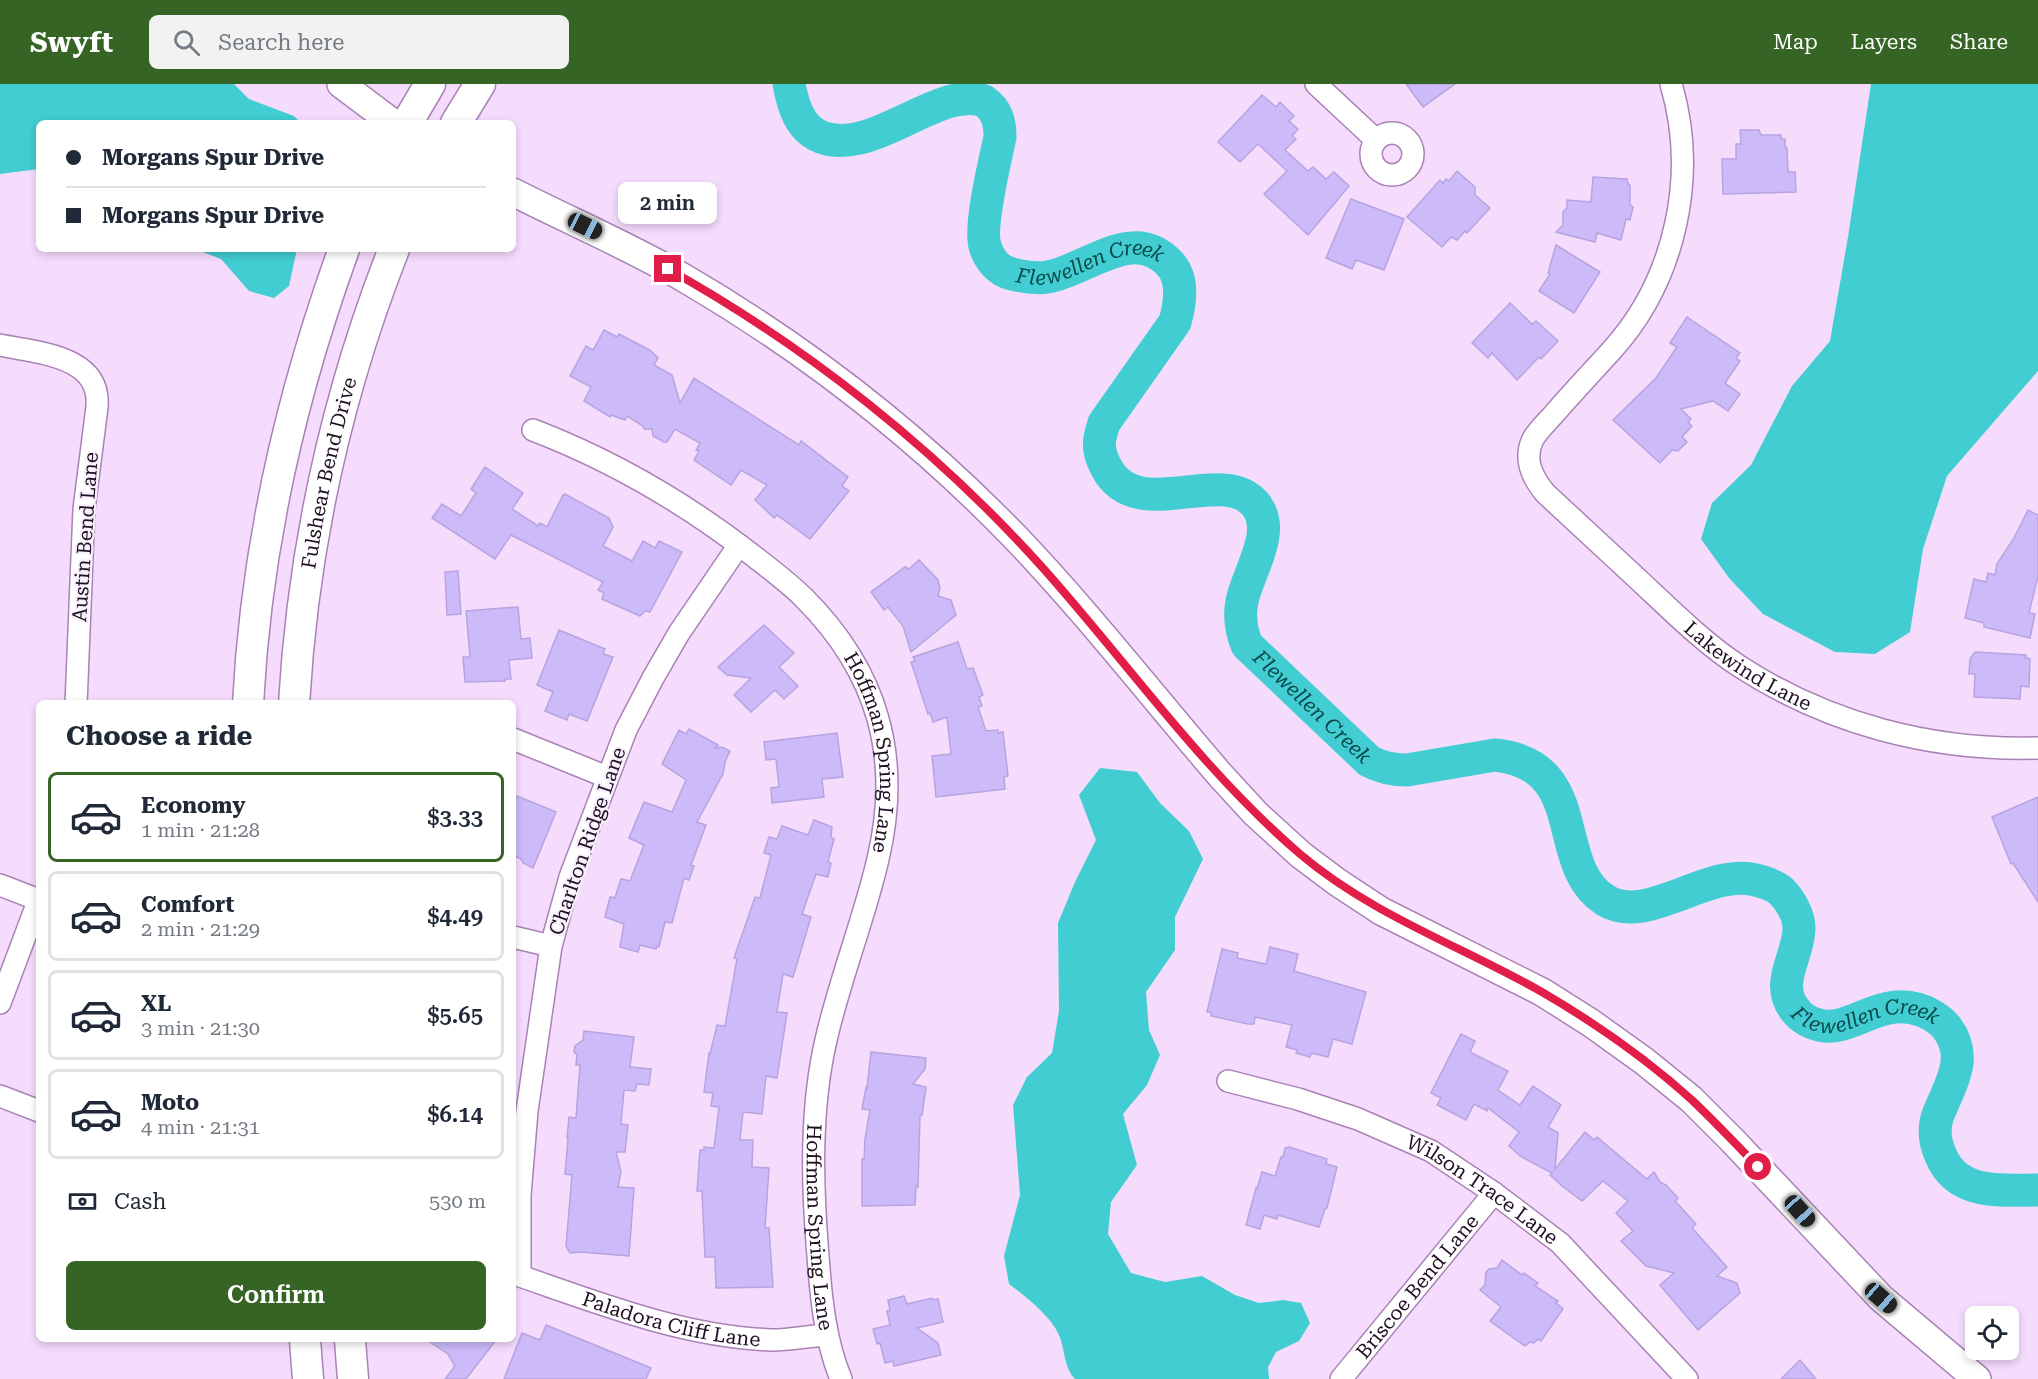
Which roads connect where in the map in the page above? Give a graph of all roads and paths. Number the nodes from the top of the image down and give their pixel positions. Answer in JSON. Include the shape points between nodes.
{"nodes":[{"id":1,"x":340,"y":84,"type":"edge"},
{"id":2,"x":430,"y":84,"type":"edge"},
{"id":3,"x":480,"y":84,"type":"edge"},
{"id":4,"x":1316,"y":84,"type":"edge"},
{"id":5,"x":1671,"y":84,"type":"edge"},
{"id":6,"x":389,"y":120,"type":"edge"},
{"id":7,"x":409,"y":120,"type":"edge"},
{"id":8,"x":458,"y":120,"type":"edge"},
{"id":9,"x":1376,"y":140,"type":"dead end"},
{"id":10,"x":516,"y":193,"type":"edge"},
{"id":11,"x":343,"y":252,"type":"edge"},
{"id":12,"x":393,"y":252,"type":"edge"},
{"id":13,"x":0,"y":345,"type":"edge"},
{"id":14,"x":533,"y":430,"type":"dead end"},
{"id":15,"x":739,"y":545,"type":"junction"},
{"id":16,"x":76,"y":700,"type":"edge"},
{"id":17,"x":248,"y":700,"type":"edge"},
{"id":18,"x":294,"y":700,"type":"edge"},
{"id":19,"x":516,"y":740,"type":"edge"},
{"id":20,"x":2038,"y":748,"type":"edge"},
{"id":21,"x":607,"y":777,"type":"junction"},
{"id":22,"x":0,"y":885,"type":"edge"},
{"id":23,"x":36,"y":899,"type":"edge"},
{"id":24,"x":36,"y":908,"type":"edge"},
{"id":25,"x":516,"y":938,"type":"edge"},
{"id":26,"x":551,"y":946,"type":"junction"},
{"id":27,"x":0,"y":1003,"type":"edge"},
{"id":28,"x":1228,"y":1081,"type":"dead end"},
{"id":29,"x":0,"y":1096,"type":"edge"},
{"id":30,"x":36,"y":1110,"type":"edge"},
{"id":31,"x":1494,"y":1193,"type":"junction"},
{"id":32,"x":520,"y":1276,"type":"joint"},
{"id":33,"x":827,"y":1335,"type":"junction"},
{"id":34,"x":305,"y":1342,"type":"edge"},
{"id":35,"x":350,"y":1342,"type":"edge"},
{"id":36,"x":308,"y":1379,"type":"edge"},
{"id":37,"x":353,"y":1379,"type":"edge"},
{"id":38,"x":841,"y":1379,"type":"edge"},
{"id":39,"x":1341,"y":1379,"type":"edge"},
{"id":40,"x":1687,"y":1379,"type":"edge"},
{"id":41,"x":1977,"y":1379,"type":"edge"}],
"edges":[{"from":1,"to":6,"type":"street"},
{"from":2,"to":7,"type":"main road"},
{"from":3,"to":8,"type":"main road"},
{"from":4,"to":9,"type":"street"},
{"from":5,"to":20,"type":"street","name":"Lakewind Lane","via":[[1680,130],[1683,177],[1677,221],[1660,274],[1626,334],[1534,436],[1529,460],[1532,474],[1545,493],[1703,639],[1768,683],[1825,711],[1887,732],[1970,747]]},
{"from":10,"to":41,"type":"street","via":[[704,290],[796,351],[891,423],[1014,536],[1221,776],[1301,855],[1381,911],[1542,993],[1644,1061],[1733,1141],[1881,1298]]},
{"from":11,"to":17,"type":"main road","via":[[306,360],[281,464],[260,582]]},
{"from":12,"to":18,"type":"main road","name":"Fulshear Bend Drive","via":[[344,396],[319,504],[305,588]]},
{"from":13,"to":16,"type":"street","name":"Austin Bend Lane","via":[[69,361],[87,374],[98,399],[84,509]]},
{"from":14,"to":15,"type":"street","name":"Hoffman Spring Lane","via":[[616,467],[688,509]]},
{"from":15,"to":21,"type":"street","name":"Charlton Ridge Lane","via":[[653,678]]},
{"from":15,"to":33,"type":"street","name":"Hoffman Spring Lane","via":[[803,597],[837,635],[862,676],[880,721],[887,763],[888,805],[878,860],[825,1043],[818,1099],[816,1232]]},
{"from":19,"to":21,"type":"street"},
{"from":21,"to":26,"type":"street","name":"Charlton Ridge Lane","via":[[570,877]]},
{"from":22,"to":23,"type":"street"},
{"from":24,"to":27,"type":"street"},
{"from":25,"to":26,"type":"street"},
{"from":26,"to":32,"type":"street","name":"Charlton Ridge Lane","via":[[527,1111],[520,1195]]},
{"from":28,"to":31,"type":"street","name":"Wilson Trace Lane","via":[[1358,1119],[1431,1151]]},
{"from":29,"to":30,"type":"street"},
{"from":31,"to":39,"type":"street","name":"Briscoe Bend Lane"},
{"from":31,"to":40,"type":"street","name":"Wilson Trace Lane","via":[[1560,1243]]},
{"from":32,"to":33,"type":"street","name":"Paladora Cliff Lane","via":[[630,1314],[723,1336],[774,1340]]},
{"from":33,"to":38,"type":"street","name":"Hoffman Spring Lane"},
{"from":34,"to":36,"type":"main road"},
{"from":35,"to":37,"type":"main road"}]}
